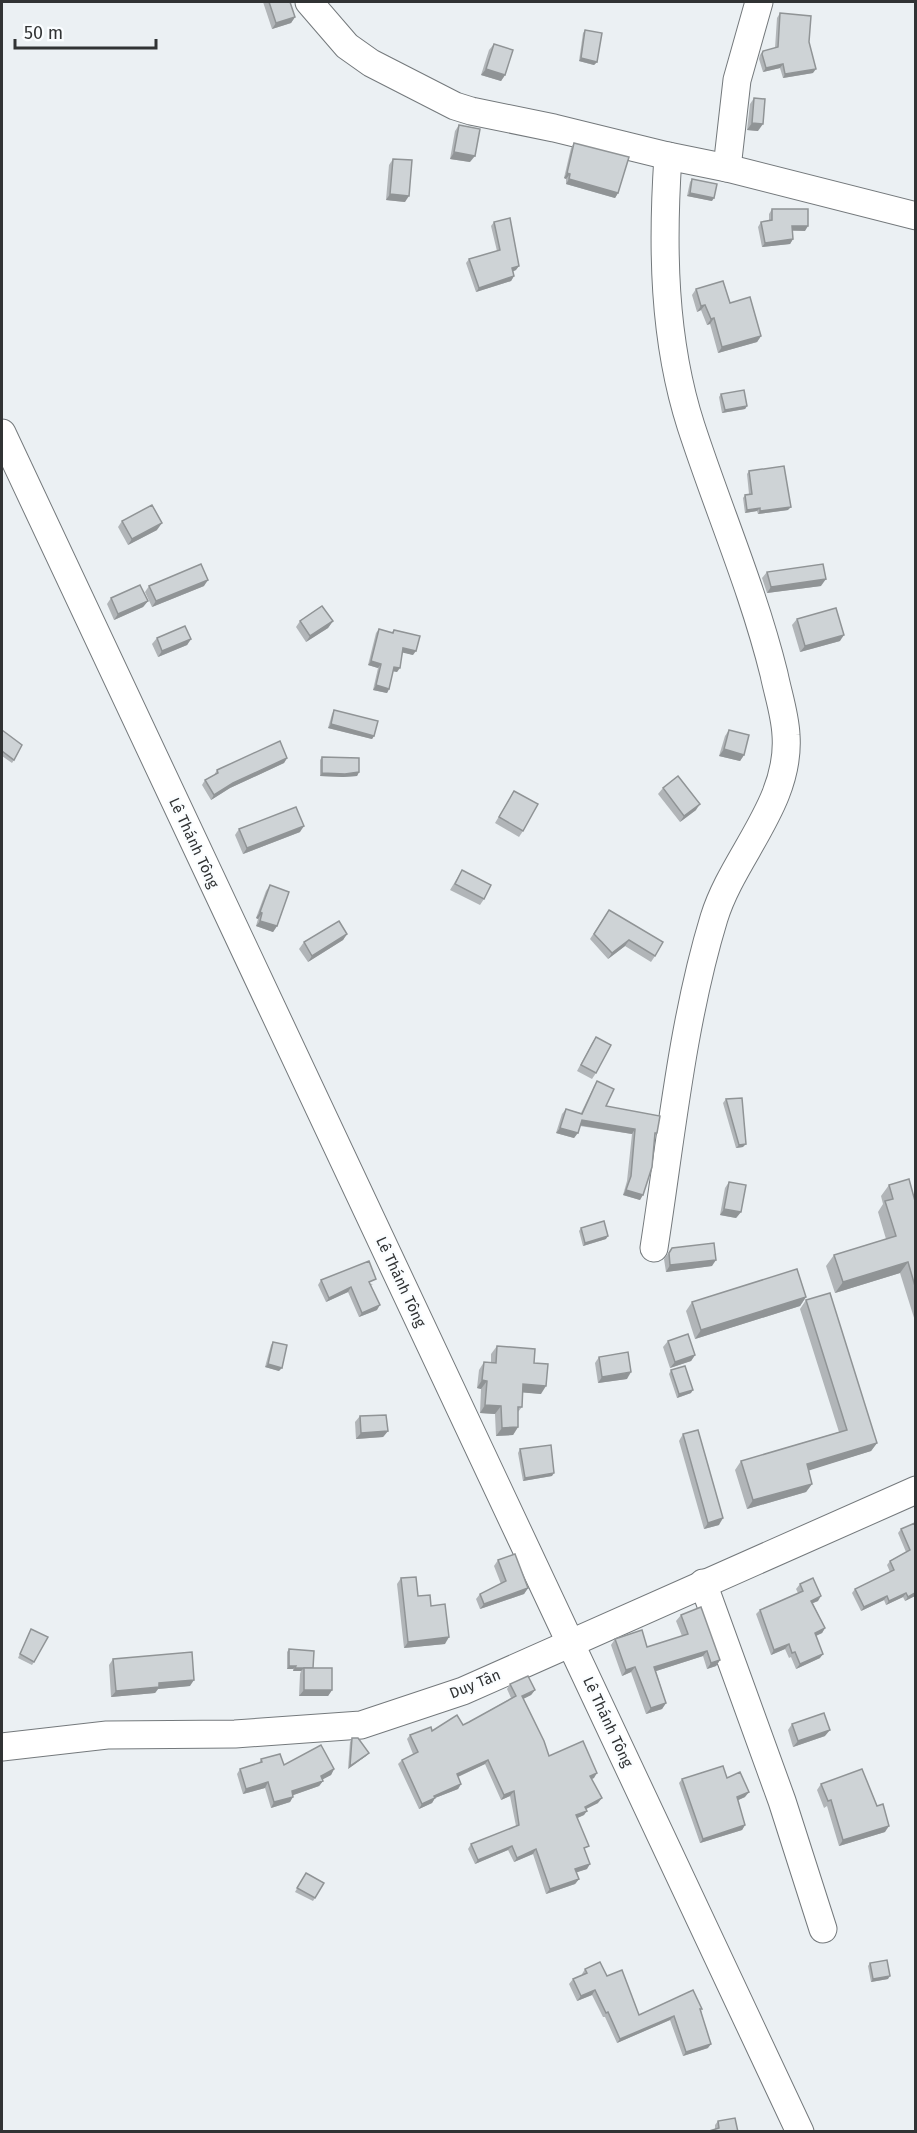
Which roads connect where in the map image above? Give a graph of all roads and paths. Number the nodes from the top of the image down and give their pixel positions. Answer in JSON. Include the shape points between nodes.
{"nodes":[{"id":1,"x":309,"y":2,"type":"edge"},
{"id":2,"x":759,"y":2,"type":"edge"},
{"id":3,"x":668,"y":156,"type":"junction"},
{"id":4,"x":728,"y":168,"type":"junction"},
{"id":5,"x":915,"y":216,"type":"edge"},
{"id":6,"x":2,"y":433,"type":"edge"},
{"id":7,"x":654,"y":1248,"type":"dead end"},
{"id":8,"x":915,"y":1490,"type":"edge"},
{"id":9,"x":703,"y":1583,"type":"junction"},
{"id":10,"x":570,"y":1643,"type":"junction"},
{"id":11,"x":2,"y":1747,"type":"edge"},
{"id":12,"x":823,"y":1929,"type":"dead end"},
{"id":13,"x":800,"y":2132,"type":"edge"}],
"edges":[{"from":1,"to":3,"type":"street","via":[[347,46],[371,63],[455,106]]},
{"from":2,"to":4,"type":"street","via":[[737,80]]},
{"from":3,"to":4,"type":"street"},
{"from":3,"to":7,"type":"street","via":[[665,261],[679,376],[690,424],[765,636],[786,737],[783,769],[772,803],[714,918],[680,1077]]},
{"from":4,"to":5,"type":"street"},
{"from":6,"to":10,"type":"street","name":"Lê Thánh Tông"},
{"from":8,"to":9,"type":"street","name":"Duy Tân"},
{"from":9,"to":10,"type":"street","name":"Duy Tân"},
{"from":9,"to":12,"type":"street","via":[[782,1801]]},
{"from":10,"to":11,"type":"street","name":"Duy Tân","via":[[463,1691],[361,1725],[235,1734],[106,1736]]},
{"from":10,"to":13,"type":"street","name":"Lê Thánh Tông"}]}
